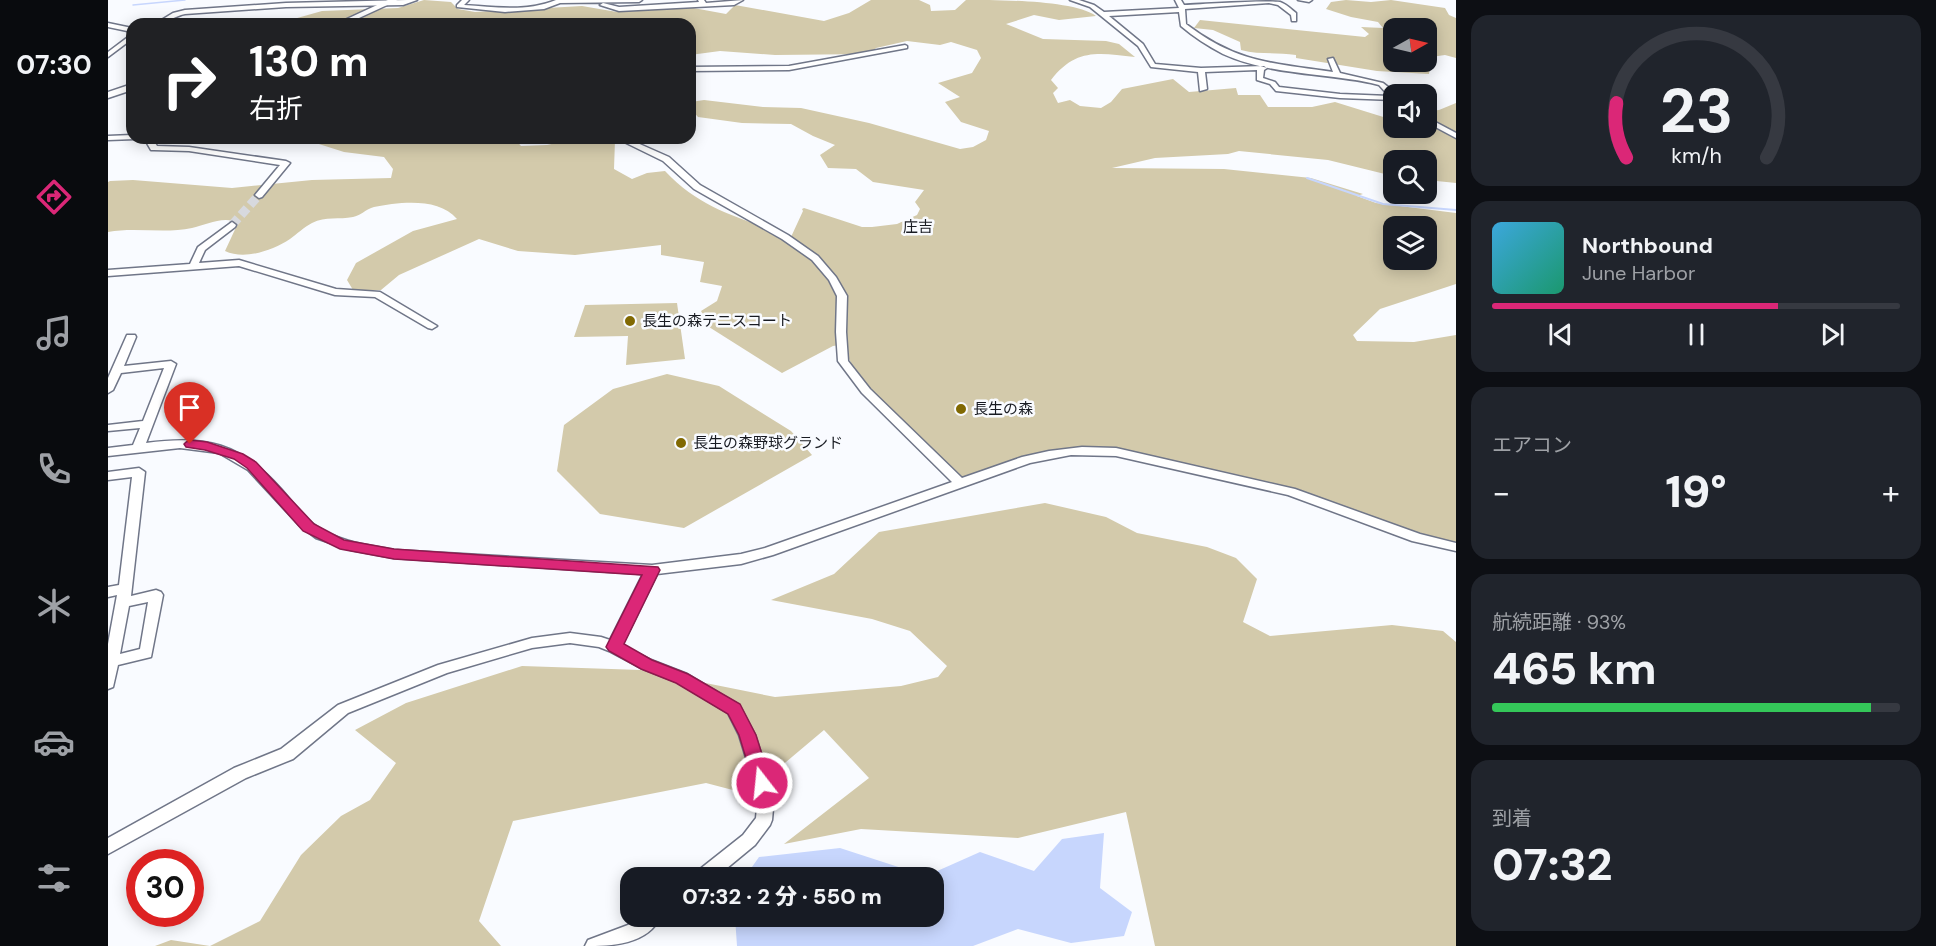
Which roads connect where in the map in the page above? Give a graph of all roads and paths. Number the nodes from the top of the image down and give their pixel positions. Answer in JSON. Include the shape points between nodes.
{"nodes":[{"id":1,"x":414,"y":0,"type":"edge"},
{"id":2,"x":466,"y":0,"type":"edge"},
{"id":3,"x":530,"y":0,"type":"edge"},
{"id":4,"x":544,"y":0,"type":"edge"},
{"id":5,"x":569,"y":0,"type":"edge"},
{"id":6,"x":622,"y":0,"type":"edge"},
{"id":7,"x":639,"y":0,"type":"edge"},
{"id":8,"x":740,"y":0,"type":"edge"},
{"id":9,"x":1073,"y":0,"type":"edge"},
{"id":10,"x":1301,"y":0,"type":"edge"},
{"id":11,"x":1309,"y":0,"type":"edge"},
{"id":12,"x":391,"y":1,"type":"edge"},
{"id":13,"x":559,"y":1,"type":"edge"},
{"id":14,"x":1278,"y":1,"type":"edge"},
{"id":15,"x":596,"y":2,"type":"junction"},
{"id":16,"x":702,"y":2,"type":"edge"},
{"id":17,"x":716,"y":2,"type":"edge"},
{"id":18,"x":729,"y":2,"type":"edge"},
{"id":19,"x":661,"y":3,"type":"edge"},
{"id":20,"x":176,"y":4,"type":"dead end"},
{"id":21,"x":1180,"y":6,"type":"edge"},
{"id":22,"x":522,"y":9,"type":"junction"},
{"id":23,"x":626,"y":9,"type":"junction"},
{"id":24,"x":175,"y":14,"type":"junction"},
{"id":25,"x":1103,"y":14,"type":"junction"},
{"id":26,"x":168,"y":18,"type":"edge"},
{"id":27,"x":353,"y":18,"type":"edge"},
{"id":28,"x":1294,"y":20,"type":"dead end"},
{"id":29,"x":108,"y":25,"type":"edge"},
{"id":30,"x":126,"y":29,"type":"edge"},
{"id":31,"x":126,"y":41,"type":"edge"},
{"id":32,"x":905,"y":47,"type":"dead end"},
{"id":33,"x":108,"y":55,"type":"edge"},
{"id":34,"x":1331,"y":58,"type":"dead end"},
{"id":35,"x":1265,"y":68,"type":"junction"},
{"id":36,"x":696,"y":69,"type":"edge"},
{"id":37,"x":1201,"y":70,"type":"junction"},
{"id":38,"x":1338,"y":76,"type":"junction"},
{"id":39,"x":1383,"y":87,"type":"edge"},
{"id":40,"x":1203,"y":88,"type":"dead end"},
{"id":41,"x":126,"y":89,"type":"edge"},
{"id":42,"x":108,"y":95,"type":"edge"},
{"id":43,"x":1383,"y":97,"type":"edge"},
{"id":44,"x":1437,"y":125,"type":"edge"},
{"id":45,"x":1456,"y":136,"type":"edge"},
{"id":46,"x":126,"y":137,"type":"edge"},
{"id":47,"x":108,"y":138,"type":"edge"},
{"id":48,"x":152,"y":144,"type":"edge"},
{"id":49,"x":633,"y":144,"type":"edge"},
{"id":50,"x":260,"y":195,"type":"tunnel mouth"},
{"id":51,"x":232,"y":225,"type":"tunnel mouth"},
{"id":52,"x":194,"y":265,"type":"junction"},
{"id":53,"x":108,"y":273,"type":"edge"},
{"id":54,"x":432,"y":326,"type":"dead end"},
{"id":55,"x":131,"y":337,"type":"dead end"},
{"id":56,"x":117,"y":370,"type":"junction"},
{"id":57,"x":108,"y":390,"type":"edge"},
{"id":58,"x":148,"y":424,"type":"junction"},
{"id":59,"x":108,"y":428,"type":"edge"},
{"id":60,"x":138,"y":448,"type":"junction"},
{"id":61,"x":108,"y":452,"type":"edge"},
{"id":62,"x":108,"y":476,"type":"edge"},
{"id":63,"x":960,"y":483,"type":"junction"},
{"id":64,"x":1456,"y":548,"type":"edge"},
{"id":65,"x":652,"y":570,"type":"junction"},
{"id":66,"x":108,"y":592,"type":"edge"},
{"id":67,"x":124,"y":595,"type":"junction"},
{"id":68,"x":113,"y":635,"type":"edge"},
{"id":69,"x":615,"y":647,"type":"junction"},
{"id":70,"x":113,"y":661,"type":"junction"},
{"id":71,"x":108,"y":683,"type":"edge"},
{"id":72,"x":108,"y":847,"type":"edge"},
{"id":73,"x":715,"y":867,"type":"edge"},
{"id":74,"x":638,"y":927,"type":"edge"},
{"id":75,"x":594,"y":946,"type":"edge"}],
"edges":[{"from":1,"to":12,"type":"street"},
{"from":2,"to":22,"type":"street","via":[[459,6]]},
{"from":3,"to":22,"type":"street"},
{"from":4,"to":13,"type":"street"},
{"from":5,"to":13,"type":"street"},
{"from":5,"to":15,"type":"street"},
{"from":6,"to":7,"type":"street"},
{"from":6,"to":15,"type":"street"},
{"from":6,"to":23,"type":"street"},
{"from":8,"to":18,"type":"street"},
{"from":9,"to":25,"type":"street"},
{"from":10,"to":11,"type":"street"},
{"from":12,"to":24,"type":"street"},
{"from":12,"to":27,"type":"main road"},
{"from":13,"to":22,"type":"street"},
{"from":14,"to":21,"type":"street"},
{"from":14,"to":28,"type":"street","via":[[1294,14]]},
{"from":15,"to":23,"type":"street"},
{"from":16,"to":17,"type":"street"},
{"from":16,"to":19,"type":"street"},
{"from":17,"to":18,"type":"street"},
{"from":19,"to":23,"type":"street"},
{"from":20,"to":24,"type":"street"},
{"from":21,"to":25,"type":"street"},
{"from":21,"to":35,"type":"street","via":[[1183,25],[1205,41]]},
{"from":24,"to":26,"type":"street"},
{"from":25,"to":37,"type":"street","via":[[1141,45],[1153,66]]},
{"from":29,"to":30,"type":"street"},
{"from":31,"to":33,"type":"street"},
{"from":32,"to":36,"type":"street","via":[[789,68]]},
{"from":34,"to":38,"type":"street"},
{"from":35,"to":37,"type":"street"},
{"from":35,"to":38,"type":"street"},
{"from":35,"to":43,"type":"street","via":[[1259,79],[1273,83],[1276,88]]},
{"from":37,"to":40,"type":"street"},
{"from":38,"to":39,"type":"street","via":[[1378,82]]},
{"from":41,"to":42,"type":"main road"},
{"from":44,"to":45,"type":"street"},
{"from":46,"to":47,"type":"street"},
{"from":48,"to":50,"type":"street","via":[[154,148],[286,163]]},
{"from":49,"to":63,"type":"street","via":[[666,159],[697,187],[815,258],[842,296],[843,361],[866,391]]},
{"from":51,"to":52,"type":"street","via":[[201,249]]},
{"from":52,"to":53,"type":"street"},
{"from":52,"to":54,"type":"street","via":[[239,263],[335,292],[378,294]]},
{"from":55,"to":56,"type":"street"},
{"from":56,"to":57,"type":"street"},
{"from":56,"to":58,"type":"street","via":[[171,364]]},
{"from":58,"to":59,"type":"street"},
{"from":58,"to":60,"type":"street"},
{"from":60,"to":61,"type":"street"},
{"from":60,"to":65,"type":"street","via":[[207,446],[238,456],[251,465],[308,528],[352,547],[394,554]]},
{"from":62,"to":67,"type":"street","via":[[139,472]]},
{"from":63,"to":64,"type":"street","via":[[1050,453],[1104,450],[1291,492],[1417,538]]},
{"from":63,"to":65,"type":"street","via":[[768,552],[732,561]]},
{"from":65,"to":69,"type":"street"},
{"from":66,"to":67,"type":"street"},
{"from":67,"to":68,"type":"street"},
{"from":67,"to":70,"type":"street","via":[[156,596],[146,653]]},
{"from":68,"to":70,"type":"street"},
{"from":69,"to":72,"type":"street","via":[[570,638],[532,643],[443,669],[374,696],[327,720],[287,754],[240,773]]},
{"from":69,"to":73,"type":"street","via":[[682,678],[734,709],[747,735],[766,797],[764,820],[749,840]]},
{"from":70,"to":71,"type":"street"},
{"from":74,"to":75,"type":"street"}]}
